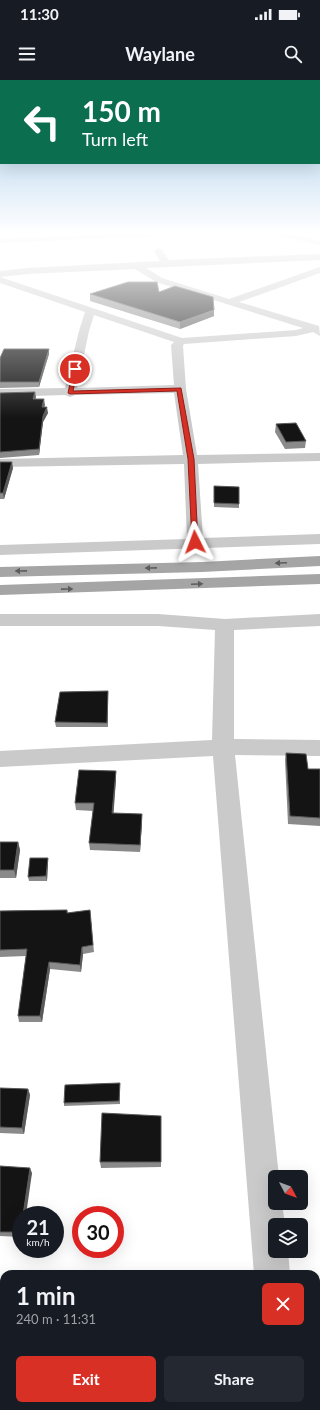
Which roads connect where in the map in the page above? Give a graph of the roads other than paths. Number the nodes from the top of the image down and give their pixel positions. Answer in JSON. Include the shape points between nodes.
{"nodes":[{"id":1,"x":43,"y":294,"type":"edge"},
{"id":2,"x":204,"y":294,"type":"edge"},
{"id":3,"x":252,"y":294,"type":"edge"},
{"id":4,"x":229,"y":302,"type":"junction"},
{"id":5,"x":91,"y":310,"type":"junction"},
{"id":6,"x":318,"y":329,"type":"edge"},
{"id":7,"x":181,"y":341,"type":"junction"},
{"id":8,"x":180,"y":389,"type":"junction"},
{"id":9,"x":0,"y":393,"type":"edge"},
{"id":10,"x":70,"y":393,"type":"junction"},
{"id":11,"x":320,"y":457,"type":"edge"},
{"id":12,"x":191,"y":459,"type":"junction"},
{"id":13,"x":0,"y":462,"type":"edge"},
{"id":14,"x":320,"y":539,"type":"edge"},
{"id":15,"x":195,"y":542,"type":"junction"},
{"id":16,"x":75,"y":546,"type":"junction"},
{"id":17,"x":0,"y":550,"type":"edge"},
{"id":18,"x":320,"y":561,"type":"edge"},
{"id":19,"x":72,"y":570,"type":"junction"},
{"id":20,"x":0,"y":572,"type":"edge"},
{"id":21,"x":320,"y":579,"type":"edge"},
{"id":22,"x":0,"y":590,"type":"edge"},
{"id":23,"x":0,"y":620,"type":"edge"},
{"id":24,"x":320,"y":620,"type":"edge"},
{"id":25,"x":224,"y":625,"type":"junction"},
{"id":26,"x":223,"y":747,"type":"junction"},
{"id":27,"x":320,"y":748,"type":"edge"},
{"id":28,"x":0,"y":759,"type":"edge"},
{"id":29,"x":272,"y":1270,"type":"edge"}],
"edges":[{"from":1,"to":5,"type":"street"},
{"from":2,"to":4,"type":"street"},
{"from":3,"to":4,"type":"street"},
{"from":4,"to":6,"type":"street"},
{"from":5,"to":7,"type":"street"},
{"from":5,"to":10,"type":"street"},
{"from":6,"to":7,"type":"street","via":[[296,333]]},
{"from":7,"to":8,"type":"street","via":[[177,345]]},
{"from":8,"to":10,"type":"street"},
{"from":8,"to":12,"type":"street"},
{"from":9,"to":10,"type":"street"},
{"from":11,"to":12,"type":"street"},
{"from":12,"to":13,"type":"street"},
{"from":12,"to":15,"type":"street"},
{"from":14,"to":15,"type":"street"},
{"from":15,"to":16,"type":"street"},
{"from":16,"to":17,"type":"street"},
{"from":16,"to":19,"type":"street"},
{"from":18,"to":19,"type":"main road","one_way":true},
{"from":19,"to":20,"type":"main road","one_way":true},
{"from":22,"to":21,"type":"main road","one_way":true},
{"from":23,"to":25,"type":"street","via":[[158,620]]},
{"from":24,"to":25,"type":"street"},
{"from":25,"to":26,"type":"street"},
{"from":26,"to":27,"type":"street"},
{"from":26,"to":28,"type":"street"},
{"from":26,"to":29,"type":"street"}]}
